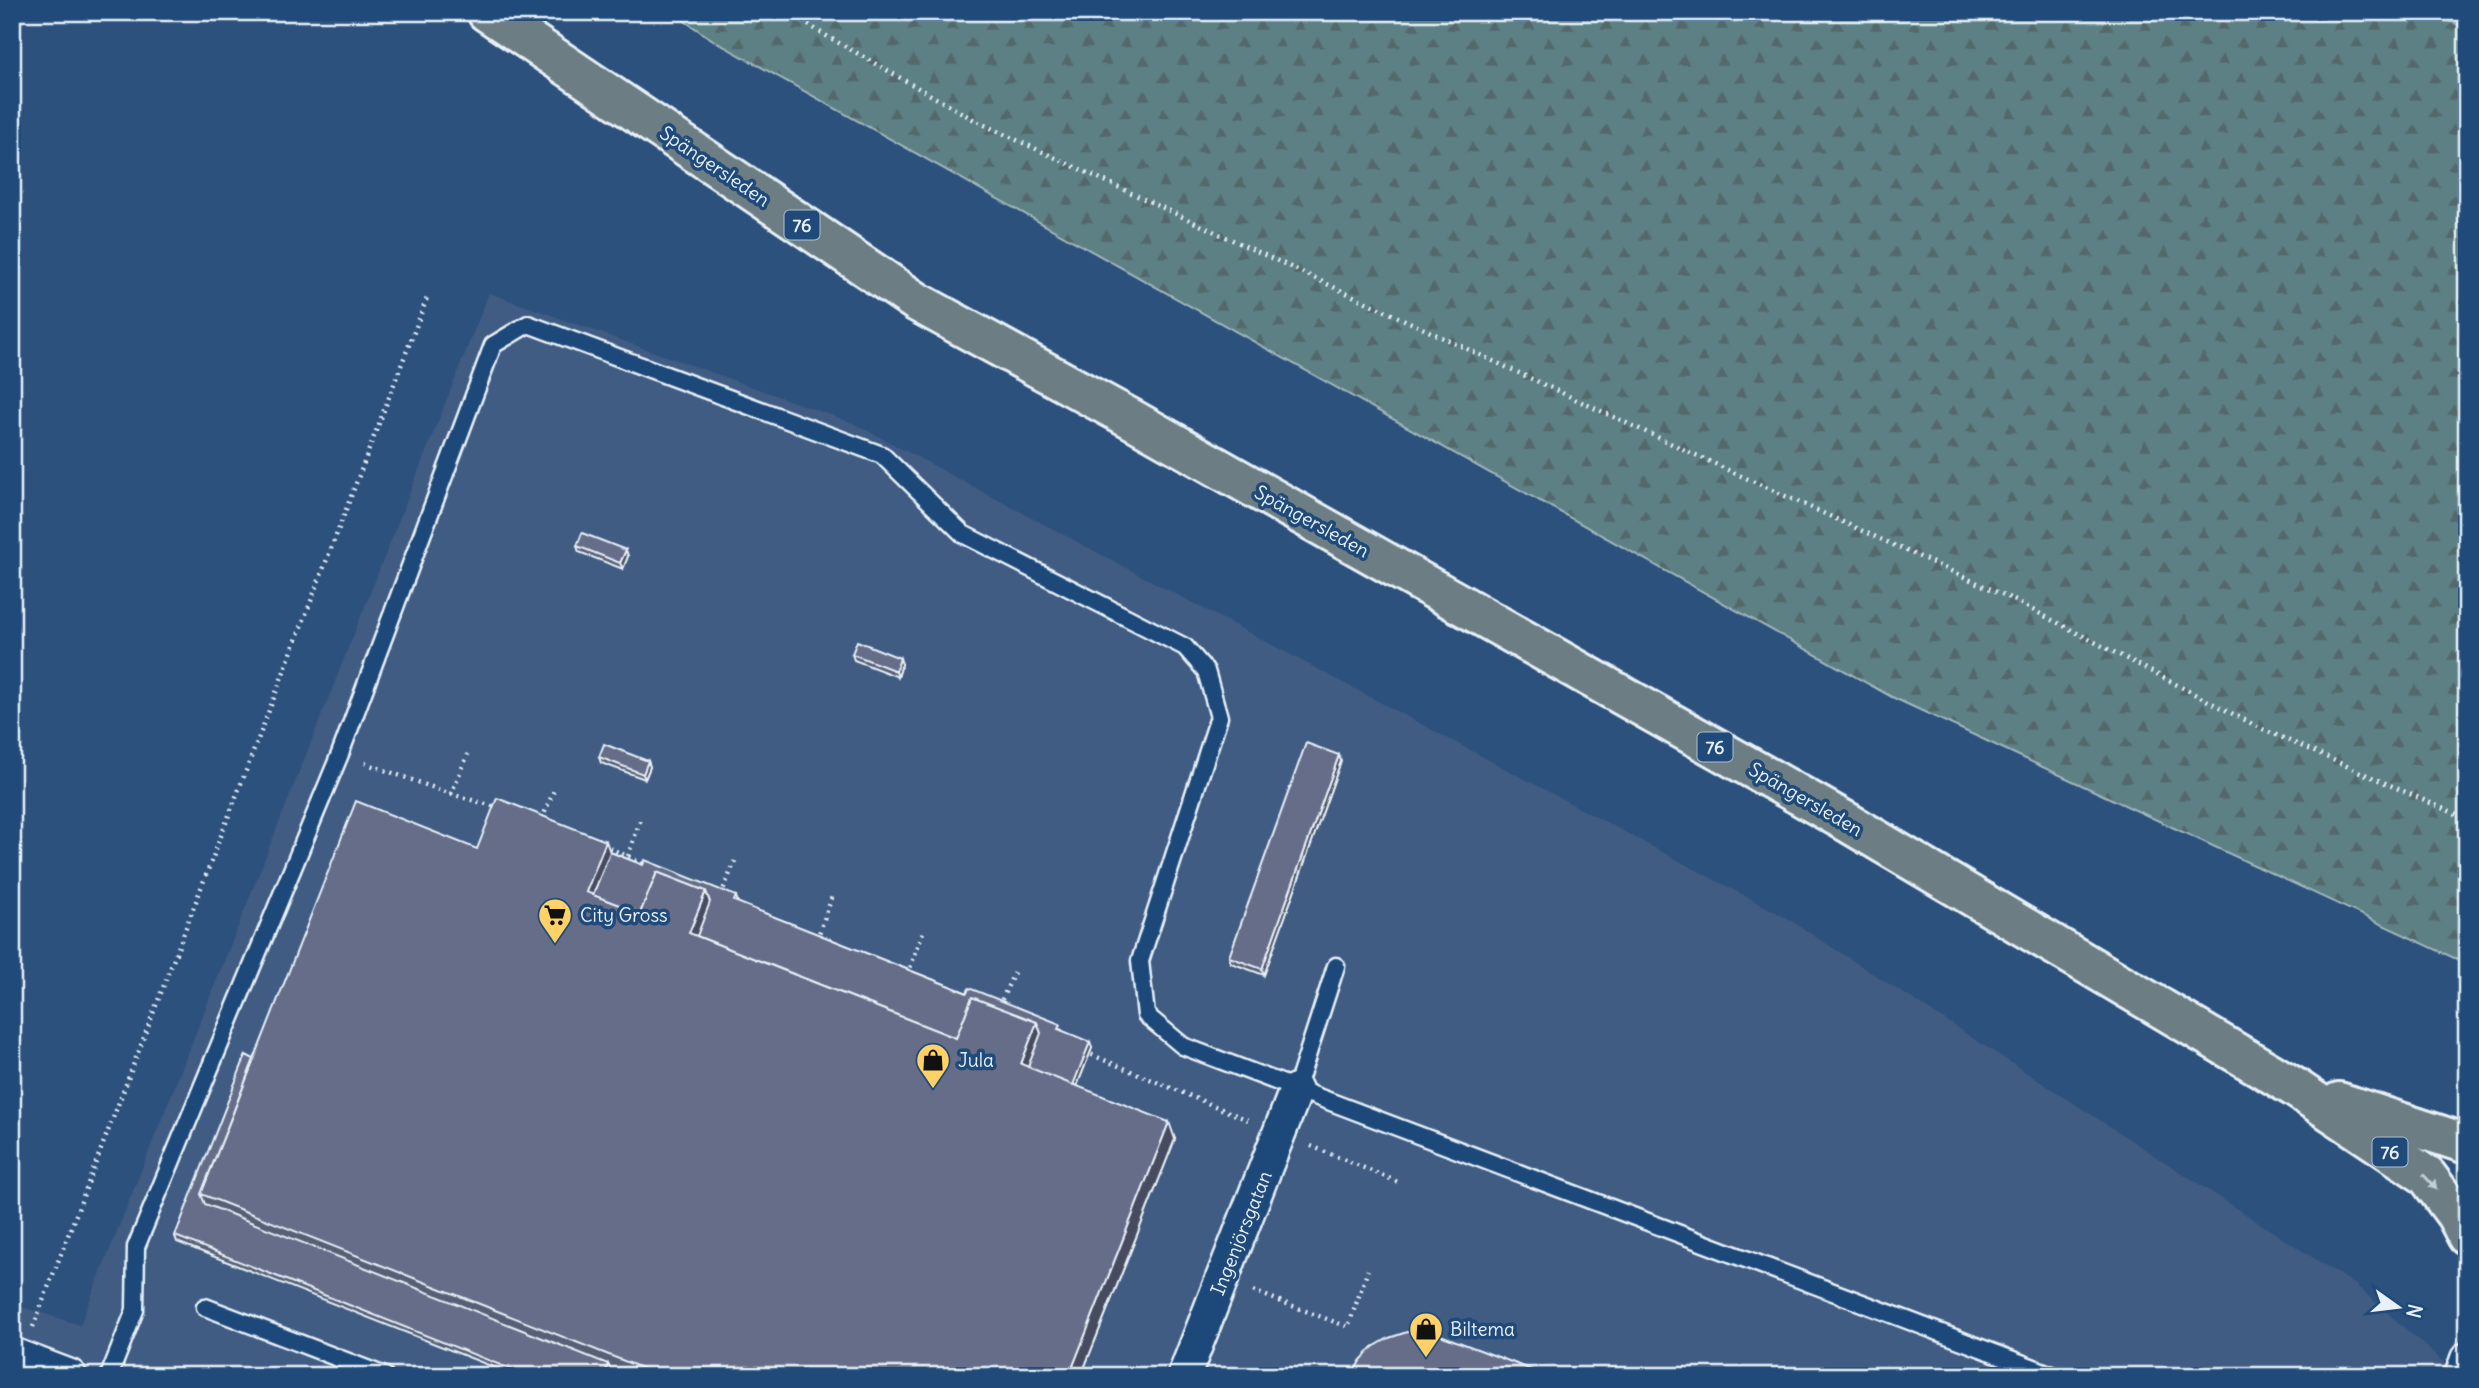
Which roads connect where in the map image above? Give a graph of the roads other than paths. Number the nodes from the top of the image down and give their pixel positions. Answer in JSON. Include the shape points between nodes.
{"nodes":[{"id":1,"x":486,"y":12,"type":"edge"},
{"id":2,"x":533,"y":12,"type":"edge"},
{"id":3,"x":1130,"y":418,"type":"junction"},
{"id":4,"x":1336,"y":966,"type":"dead end"},
{"id":5,"x":2294,"y":1087,"type":"junction"},
{"id":6,"x":1296,"y":1090,"type":"junction"},
{"id":7,"x":2467,"y":1144,"type":"edge"},
{"id":8,"x":2467,"y":1236,"type":"edge"},
{"id":9,"x":205,"y":1307,"type":"dead end"},
{"id":10,"x":17,"y":1355,"type":"edge"},
{"id":11,"x":2467,"y":1359,"type":"edge"},
{"id":12,"x":70,"y":1376,"type":"edge"},
{"id":13,"x":109,"y":1376,"type":"edge"},
{"id":14,"x":385,"y":1376,"type":"edge"},
{"id":15,"x":1184,"y":1376,"type":"edge"},
{"id":16,"x":2055,"y":1376,"type":"edge"},
{"id":17,"x":2461,"y":1376,"type":"edge"}],
"edges":[{"from":1,"to":3,"type":"main road","name":"Spängersleden","number":"76","via":[[917,302]]},
{"from":2,"to":3,"type":"main road","name":"Spängersleden","number":"76","via":[[614,75],[836,218]]},
{"from":3,"to":5,"type":"main road","name":"Spängersleden","number":"76","via":[[1847,822]]},
{"from":4,"to":6,"type":"lane"},
{"from":5,"to":7,"type":"main road","name":"Spängersleden","number":"76"},
{"from":5,"to":8,"type":"main road","name":"Spängersleden","number":"76","one_way":true,"via":[[2427,1176]]},
{"from":6,"to":13,"type":"lane","via":[[1183,1046],[1146,1015],[1140,961],[1219,716],[1206,671],[1185,647],[964,534],[882,455],[528,324],[493,345],[341,754],[136,1247],[135,1310]]},
{"from":6,"to":15,"type":"street","name":"Ingenjörsgatan"},
{"from":6,"to":16,"type":"lane"},
{"from":9,"to":14,"type":"lane"},
{"from":10,"to":12,"type":"street"},
{"from":11,"to":17,"type":"street"}]}
